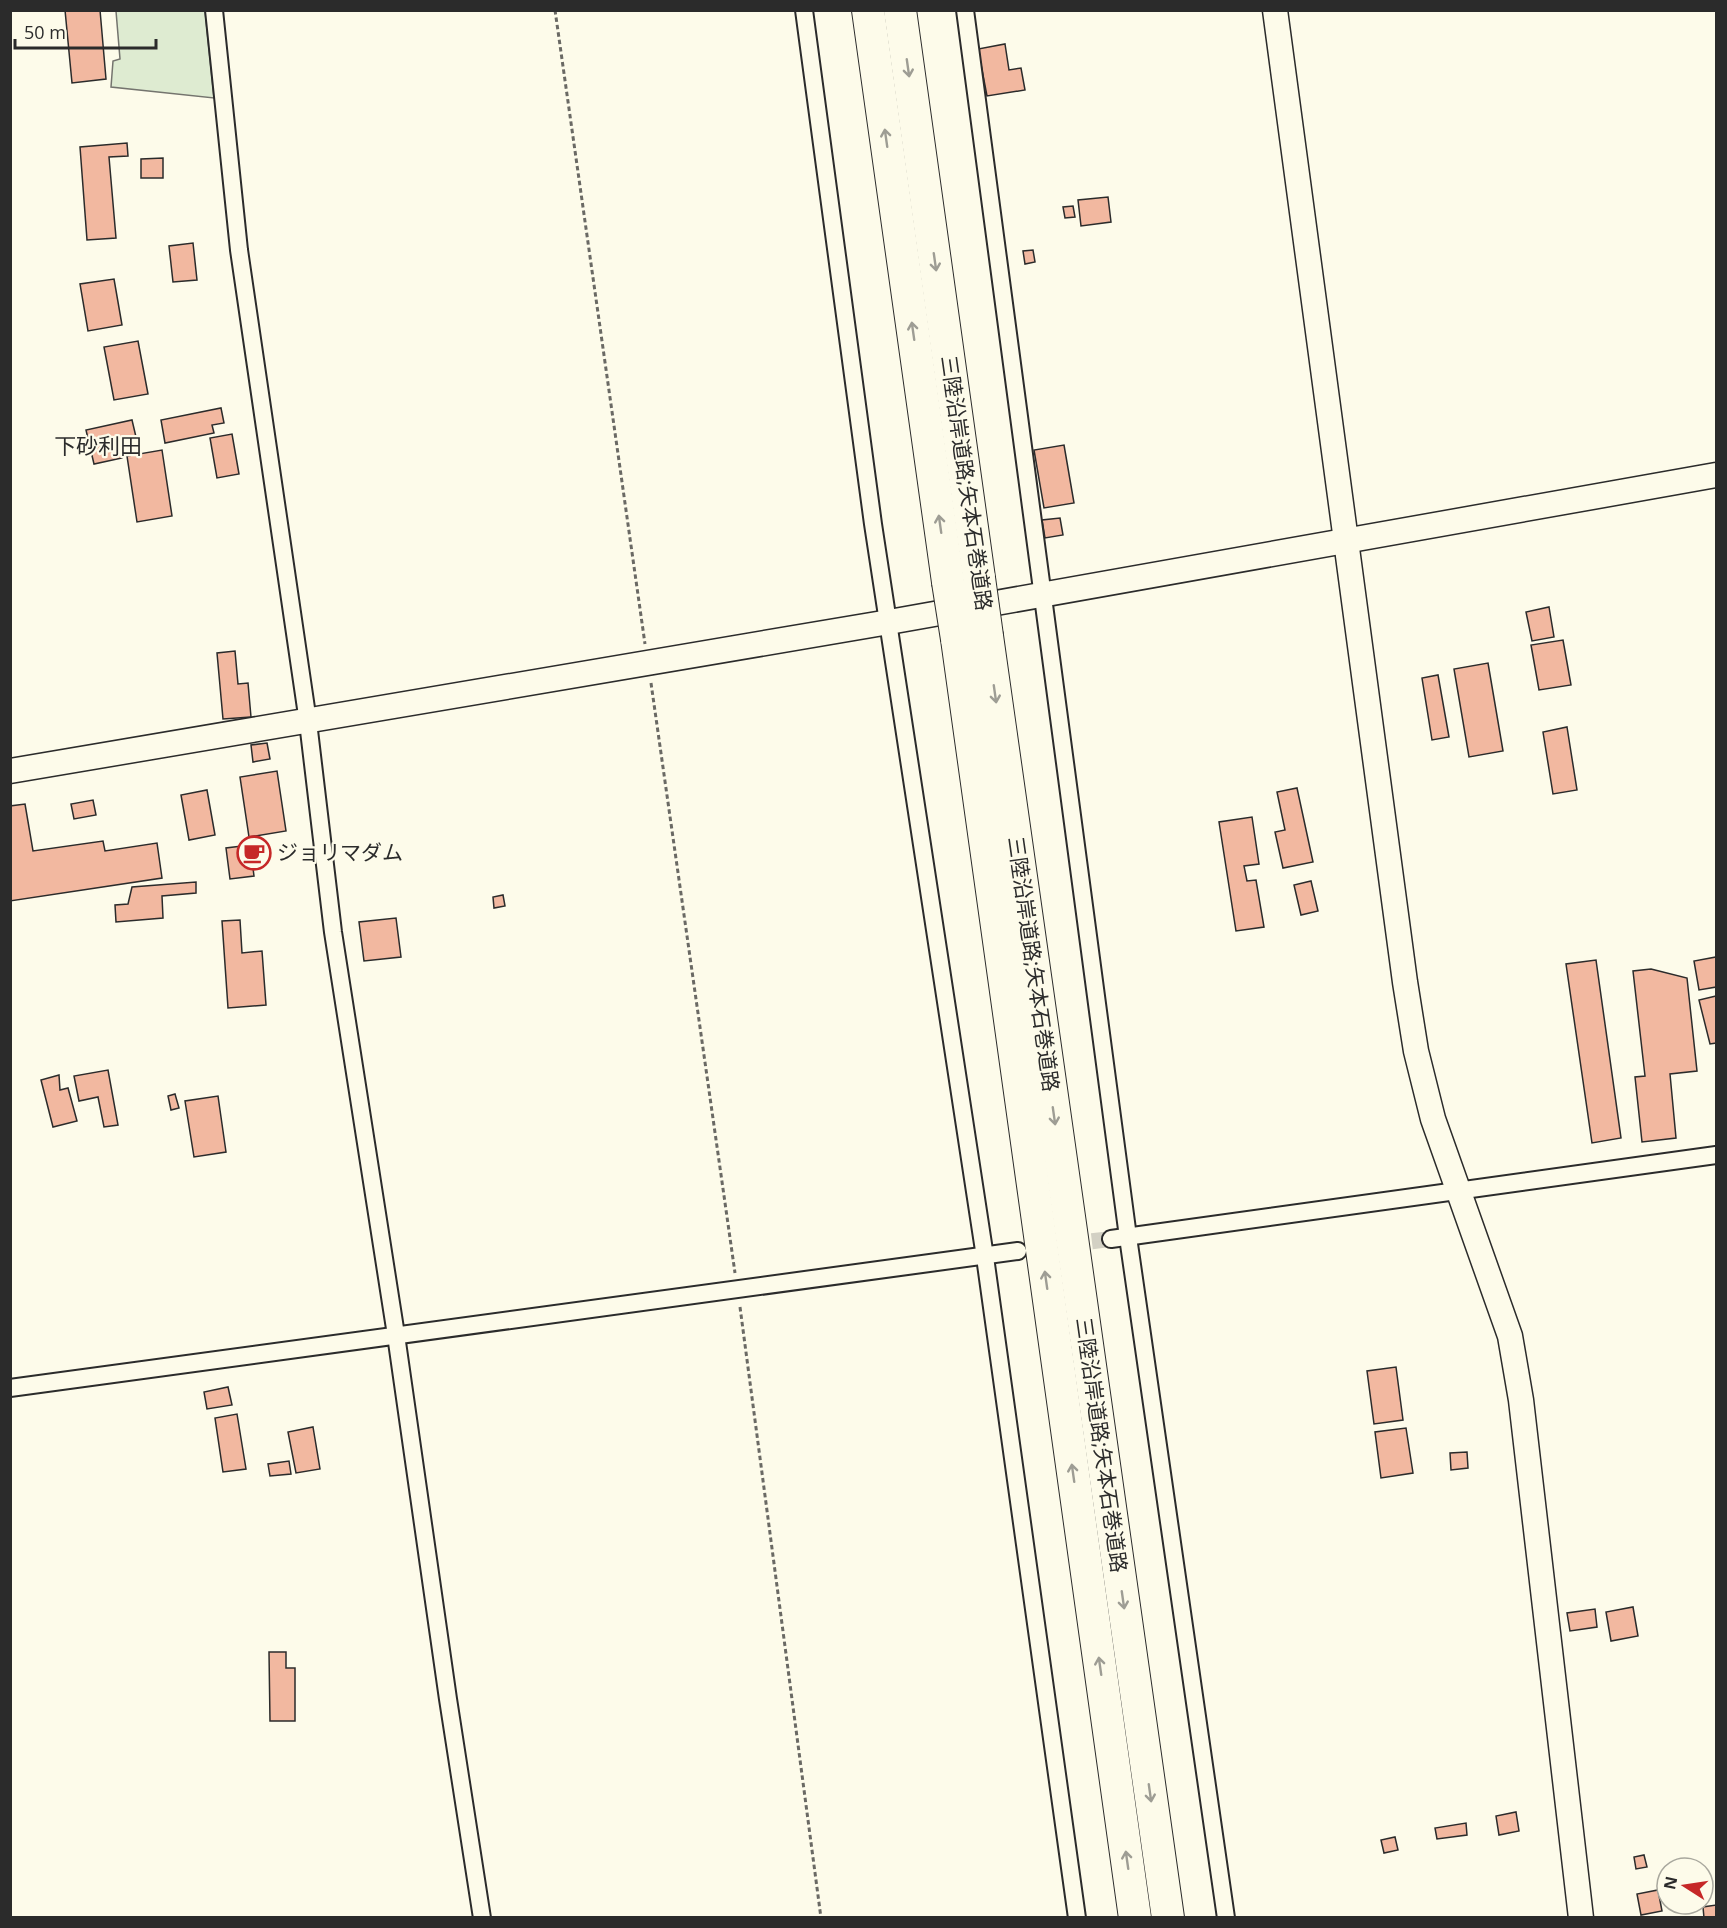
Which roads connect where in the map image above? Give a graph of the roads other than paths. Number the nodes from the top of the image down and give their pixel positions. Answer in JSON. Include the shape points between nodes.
{"nodes":[{"id":1,"x":214,"y":10,"type":"edge"},
{"id":2,"x":804,"y":10,"type":"edge"},
{"id":3,"x":868,"y":10,"type":"edge"},
{"id":4,"x":900,"y":10,"type":"edge"},
{"id":5,"x":965,"y":10,"type":"edge"},
{"id":6,"x":1275,"y":10,"type":"edge"},
{"id":7,"x":1716,"y":475,"type":"edge"},
{"id":8,"x":1346,"y":541,"type":"junction"},
{"id":9,"x":1042,"y":595,"type":"junction"},
{"id":10,"x":889,"y":622,"type":"junction"},
{"id":11,"x":972,"y":637,"type":"junction"},
{"id":12,"x":308,"y":722,"type":"junction"},
{"id":13,"x":10,"y":771,"type":"edge"},
{"id":14,"x":1716,"y":1155,"type":"edge"},
{"id":15,"x":1459,"y":1191,"type":"junction"},
{"id":16,"x":1120,"y":1238,"type":"junction"},
{"id":17,"x":1018,"y":1251,"type":"dead end"},
{"id":18,"x":985,"y":1257,"type":"junction"},
{"id":19,"x":396,"y":1335,"type":"junction"},
{"id":20,"x":10,"y":1389,"type":"edge"},
{"id":21,"x":482,"y":1917,"type":"edge"},
{"id":22,"x":1077,"y":1917,"type":"edge"},
{"id":23,"x":1135,"y":1917,"type":"edge"},
{"id":24,"x":1168,"y":1917,"type":"edge"},
{"id":25,"x":1226,"y":1917,"type":"edge"},
{"id":26,"x":1581,"y":1917,"type":"edge"}],
"edges":[{"from":1,"to":12,"type":"street","via":[[239,250]]},
{"from":2,"to":10,"type":"street"},
{"from":11,"to":3,"type":"highway","name":"三陸沿岸道路;矢本石巻道路","one_way":true,"bridge":true,"via":[[948,582]]},
{"from":4,"to":11,"type":"highway","name":"三陸沿岸道路;矢本石巻道路","one_way":true,"bridge":true,"via":[[979,578]]},
{"from":5,"to":9,"type":"street"},
{"from":6,"to":8,"type":"street"},
{"from":7,"to":8,"type":"street"},
{"from":8,"to":9,"type":"street"},
{"from":8,"to":15,"type":"street","via":[[1416,1051],[1433,1119]]},
{"from":9,"to":10,"type":"street"},
{"from":9,"to":16,"type":"street"},
{"from":10,"to":12,"type":"street"},
{"from":10,"to":18,"type":"street"},
{"from":23,"to":11,"type":"highway","name":"三陸沿岸道路;矢本石巻道路","one_way":true},
{"from":11,"to":24,"type":"highway","name":"三陸沿岸道路;矢本石巻道路","one_way":true},
{"from":12,"to":13,"type":"street"},
{"from":12,"to":19,"type":"street","via":[[333,932]]},
{"from":14,"to":15,"type":"street"},
{"from":15,"to":16,"type":"street"},
{"from":15,"to":26,"type":"street","via":[[1510,1336],[1521,1400]]},
{"from":16,"to":25,"type":"street"},
{"from":17,"to":18,"type":"street"},
{"from":18,"to":19,"type":"street"},
{"from":18,"to":22,"type":"street"},
{"from":19,"to":20,"type":"street"},
{"from":19,"to":21,"type":"street"}]}
